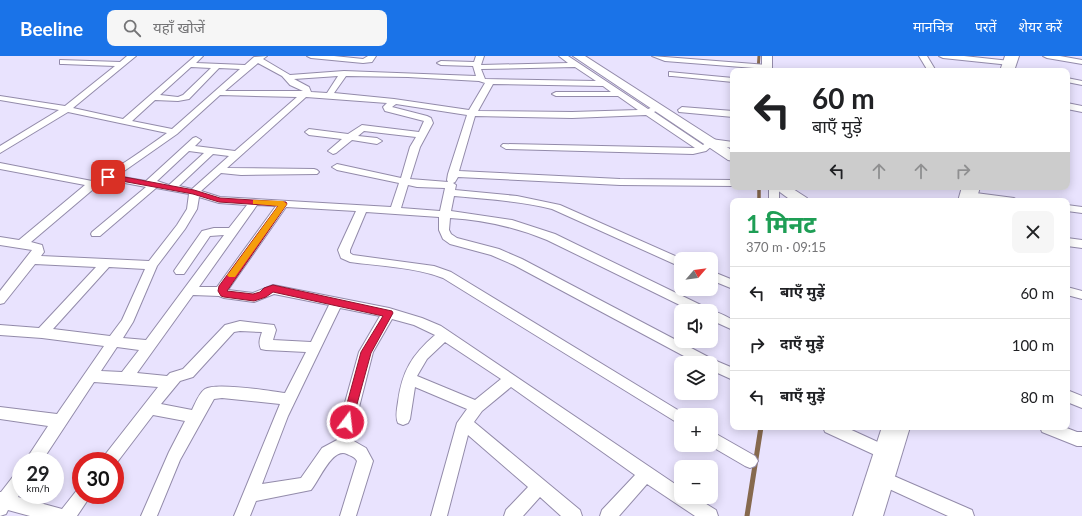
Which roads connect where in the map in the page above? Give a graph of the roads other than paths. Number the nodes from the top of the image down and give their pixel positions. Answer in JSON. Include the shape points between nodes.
{"nodes":[{"id":1,"x":132,"y":56,"type":"edge"},
{"id":2,"x":199,"y":56,"type":"edge"},
{"id":3,"x":311,"y":56,"type":"edge"},
{"id":4,"x":372,"y":56,"type":"edge"},
{"id":5,"x":480,"y":56,"type":"edge"},
{"id":6,"x":562,"y":56,"type":"edge"},
{"id":7,"x":656,"y":56,"type":"edge"},
{"id":8,"x":923,"y":56,"type":"edge"},
{"id":9,"x":943,"y":56,"type":"edge"},
{"id":10,"x":1047,"y":56,"type":"edge"},
{"id":11,"x":260,"y":58,"type":"edge"},
{"id":12,"x":577,"y":61,"type":"edge"},
{"id":13,"x":63,"y":62,"type":"dead end"},
{"id":14,"x":1082,"y":62,"type":"edge"},
{"id":15,"x":441,"y":63,"type":"dead end"},
{"id":16,"x":122,"y":64,"type":"junction"},
{"id":17,"x":189,"y":65,"type":"junction"},
{"id":18,"x":764,"y":65,"type":"edge"},
{"id":19,"x":217,"y":66,"type":"junction"},
{"id":20,"x":476,"y":66,"type":"junction"},
{"id":21,"x":1010,"y":66,"type":"edge"},
{"id":22,"x":247,"y":67,"type":"junction"},
{"id":23,"x":930,"y":68,"type":"edge"},
{"id":24,"x":344,"y":73,"type":"junction"},
{"id":25,"x":672,"y":74,"type":"dead end"},
{"id":26,"x":288,"y":77,"type":"junction"},
{"id":27,"x":480,"y":79,"type":"junction"},
{"id":28,"x":730,"y":80,"type":"edge"},
{"id":29,"x":1070,"y":81,"type":"edge"},
{"id":30,"x":489,"y":82,"type":"junction"},
{"id":31,"x":1082,"y":83,"type":"edge"},
{"id":32,"x":604,"y":84,"type":"junction"},
{"id":33,"x":618,"y":88,"type":"junction"},
{"id":34,"x":219,"y":93,"type":"junction"},
{"id":35,"x":305,"y":94,"type":"junction"},
{"id":36,"x":556,"y":94,"type":"dead end"},
{"id":37,"x":329,"y":96,"type":"junction"},
{"id":38,"x":154,"y":97,"type":"junction"},
{"id":39,"x":0,"y":98,"type":"edge"},
{"id":40,"x":394,"y":100,"type":"junction"},
{"id":41,"x":1070,"y":107,"type":"edge"},
{"id":42,"x":67,"y":109,"type":"junction"},
{"id":43,"x":1082,"y":109,"type":"edge"},
{"id":44,"x":652,"y":110,"type":"junction"},
{"id":45,"x":682,"y":110,"type":"dead end"},
{"id":46,"x":472,"y":113,"type":"junction"},
{"id":47,"x":730,"y":114,"type":"edge"},
{"id":48,"x":125,"y":122,"type":"junction"},
{"id":49,"x":174,"y":132,"type":"junction"},
{"id":50,"x":309,"y":132,"type":"dead end"},
{"id":51,"x":421,"y":135,"type":"junction"},
{"id":52,"x":350,"y":138,"type":"junction"},
{"id":53,"x":196,"y":140,"type":"dead end"},
{"id":54,"x":377,"y":141,"type":"dead end"},
{"id":55,"x":730,"y":145,"type":"edge"},
{"id":56,"x":506,"y":146,"type":"dead end"},
{"id":57,"x":707,"y":146,"type":"junction"},
{"id":58,"x":187,"y":148,"type":"junction"},
{"id":59,"x":0,"y":150,"type":"edge"},
{"id":60,"x":212,"y":150,"type":"junction"},
{"id":61,"x":333,"y":151,"type":"dead end"},
{"id":62,"x":238,"y":154,"type":"junction"},
{"id":63,"x":730,"y":156,"type":"edge"},
{"id":64,"x":0,"y":166,"type":"edge"},
{"id":65,"x":337,"y":167,"type":"dead end"},
{"id":66,"x":220,"y":170,"type":"junction"},
{"id":67,"x":314,"y":172,"type":"dead end"},
{"id":68,"x":453,"y":174,"type":"junction"},
{"id":69,"x":108,"y":177,"type":"junction"},
{"id":70,"x":403,"y":181,"type":"junction"},
{"id":71,"x":730,"y":183,"type":"edge"},
{"id":72,"x":93,"y":184,"type":"junction"},
{"id":73,"x":152,"y":184,"type":"junction"},
{"id":74,"x":171,"y":188,"type":"junction"},
{"id":75,"x":451,"y":189,"type":"junction"},
{"id":76,"x":785,"y":190,"type":"edge"},
{"id":77,"x":194,"y":192,"type":"junction"},
{"id":78,"x":969,"y":194,"type":"edge"},
{"id":79,"x":797,"y":198,"type":"edge"},
{"id":80,"x":995,"y":198,"type":"edge"},
{"id":81,"x":254,"y":202,"type":"junction"},
{"id":82,"x":283,"y":204,"type":"junction"},
{"id":83,"x":362,"y":208,"type":"junction"},
{"id":84,"x":1070,"y":208,"type":"edge"},
{"id":85,"x":1082,"y":210,"type":"edge"},
{"id":86,"x":395,"y":211,"type":"junction"},
{"id":87,"x":445,"y":213,"type":"junction"},
{"id":88,"x":232,"y":232,"type":"junction"},
{"id":89,"x":96,"y":234,"type":"dead end"},
{"id":90,"x":0,"y":241,"type":"edge"},
{"id":91,"x":1070,"y":242,"type":"edge"},
{"id":92,"x":21,"y":244,"type":"junction"},
{"id":93,"x":1082,"y":244,"type":"edge"},
{"id":94,"x":33,"y":260,"type":"junction"},
{"id":95,"x":674,"y":260,"type":"edge"},
{"id":96,"x":106,"y":263,"type":"junction"},
{"id":97,"x":152,"y":265,"type":"junction"},
{"id":98,"x":180,"y":271,"type":"dead end"},
{"id":99,"x":718,"y":278,"type":"edge"},
{"id":100,"x":730,"y":283,"type":"edge"},
{"id":101,"x":190,"y":290,"type":"junction"},
{"id":102,"x":222,"y":291,"type":"junction"},
{"id":103,"x":1070,"y":292,"type":"edge"},
{"id":104,"x":1082,"y":295,"type":"edge"},
{"id":105,"x":0,"y":300,"type":"edge"},
{"id":106,"x":336,"y":303,"type":"junction"},
{"id":107,"x":688,"y":304,"type":"edge"},
{"id":108,"x":389,"y":313,"type":"junction"},
{"id":109,"x":718,"y":318,"type":"edge"},
{"id":110,"x":730,"y":324,"type":"edge"},
{"id":111,"x":0,"y":330,"type":"edge"},
{"id":112,"x":42,"y":333,"type":"junction"},
{"id":113,"x":445,"y":334,"type":"junction"},
{"id":114,"x":114,"y":342,"type":"junction"},
{"id":115,"x":150,"y":346,"type":"junction"},
{"id":116,"x":314,"y":347,"type":"junction"},
{"id":117,"x":695,"y":356,"type":"edge"},
{"id":118,"x":718,"y":367,"type":"edge"},
{"id":119,"x":730,"y":373,"type":"edge"},
{"id":120,"x":91,"y":376,"type":"junction"},
{"id":121,"x":126,"y":378,"type":"junction"},
{"id":122,"x":410,"y":379,"type":"junction"},
{"id":123,"x":511,"y":379,"type":"junction"},
{"id":124,"x":170,"y":382,"type":"junction"},
{"id":125,"x":1070,"y":397,"type":"edge"},
{"id":126,"x":289,"y":399,"type":"junction"},
{"id":127,"x":1082,"y":402,"type":"edge"},
{"id":128,"x":477,"y":407,"type":"junction"},
{"id":129,"x":149,"y":408,"type":"junction"},
{"id":130,"x":0,"y":413,"type":"edge"},
{"id":131,"x":674,"y":415,"type":"edge"},
{"id":132,"x":196,"y":417,"type":"junction"},
{"id":133,"x":403,"y":419,"type":"dead end"},
{"id":134,"x":61,"y":421,"type":"junction"},
{"id":135,"x":464,"y":423,"type":"junction"},
{"id":136,"x":834,"y":430,"type":"edge"},
{"id":137,"x":895,"y":430,"type":"edge"},
{"id":138,"x":1054,"y":430,"type":"edge"},
{"id":139,"x":1082,"y":439,"type":"edge"},
{"id":140,"x":718,"y":442,"type":"edge"},
{"id":141,"x":346,"y":445,"type":"junction"},
{"id":142,"x":39,"y":452,"type":"edge"},
{"id":143,"x":116,"y":452,"type":"edge"},
{"id":144,"x":750,"y":461,"type":"dead end"},
{"id":145,"x":884,"y":466,"type":"junction"},
{"id":146,"x":646,"y":474,"type":"junction"},
{"id":147,"x":539,"y":486,"type":"junction"},
{"id":148,"x":12,"y":490,"type":"edge"},
{"id":149,"x":250,"y":494,"type":"junction"},
{"id":150,"x":2,"y":503,"type":"edge"},
{"id":151,"x":76,"y":504,"type":"edge"},
{"id":152,"x":58,"y":516,"type":"edge"},
{"id":153,"x":67,"y":516,"type":"edge"},
{"id":154,"x":148,"y":516,"type":"edge"},
{"id":155,"x":242,"y":516,"type":"edge"},
{"id":156,"x":348,"y":516,"type":"edge"},
{"id":157,"x":439,"y":516,"type":"edge"},
{"id":158,"x":512,"y":516,"type":"edge"},
{"id":159,"x":574,"y":516,"type":"edge"},
{"id":160,"x":608,"y":516,"type":"edge"},
{"id":161,"x":710,"y":516,"type":"edge"},
{"id":162,"x":868,"y":516,"type":"edge"},
{"id":163,"x":966,"y":516,"type":"edge"}],
"edges":[{"from":1,"to":16,"type":"street"},
{"from":2,"to":17,"type":"street"},
{"from":3,"to":4,"type":"street","via":[[363,61],[369,60]]},
{"from":5,"to":20,"type":"street"},
{"from":6,"to":12,"type":"street"},
{"from":7,"to":18,"type":"street","via":[[665,59]]},
{"from":8,"to":23,"type":"street"},
{"from":9,"to":21,"type":"street"},
{"from":10,"to":14,"type":"street"},
{"from":11,"to":22,"type":"street"},
{"from":11,"to":26,"type":"street"},
{"from":12,"to":20,"type":"street"},
{"from":12,"to":32,"type":"street"},
{"from":12,"to":33,"type":"street"},
{"from":13,"to":16,"type":"street"},
{"from":15,"to":20,"type":"street"},
{"from":16,"to":42,"type":"street"},
{"from":17,"to":19,"type":"street"},
{"from":17,"to":38,"type":"street"},
{"from":19,"to":22,"type":"street"},
{"from":19,"to":38,"type":"street","via":[[186,97]]},
{"from":20,"to":27,"type":"street"},
{"from":22,"to":34,"type":"street"},
{"from":24,"to":26,"type":"street"},
{"from":24,"to":27,"type":"street"},
{"from":24,"to":37,"type":"street"},
{"from":25,"to":28,"type":"street"},
{"from":26,"to":35,"type":"street","via":[[293,83],[308,90]]},
{"from":27,"to":30,"type":"street"},
{"from":29,"to":31,"type":"street"},
{"from":30,"to":32,"type":"street"},
{"from":30,"to":46,"type":"street"},
{"from":32,"to":33,"type":"street"},
{"from":33,"to":36,"type":"street"},
{"from":33,"to":44,"type":"street"},
{"from":34,"to":35,"type":"street"},
{"from":34,"to":49,"type":"street"},
{"from":35,"to":37,"type":"street"},
{"from":35,"to":62,"type":"street"},
{"from":37,"to":40,"type":"street"},
{"from":38,"to":48,"type":"street"},
{"from":39,"to":42,"type":"street"},
{"from":40,"to":46,"type":"street"},
{"from":40,"to":51,"type":"street","via":[[387,107],[390,110],[428,120],[429,123]]},
{"from":41,"to":43,"type":"street"},
{"from":42,"to":48,"type":"street"},
{"from":42,"to":59,"type":"street"},
{"from":44,"to":46,"type":"street","via":[[572,115]]},
{"from":44,"to":57,"type":"street"},
{"from":45,"to":47,"type":"street"},
{"from":46,"to":68,"type":"street"},
{"from":48,"to":49,"type":"street"},
{"from":49,"to":69,"type":"street"},
{"from":50,"to":52,"type":"street"},
{"from":51,"to":52,"type":"street","via":[[367,128],[359,130]]},
{"from":51,"to":70,"type":"street","via":[[414,146]]},
{"from":52,"to":54,"type":"street"},
{"from":52,"to":61,"type":"street"},
{"from":53,"to":58,"type":"street"},
{"from":55,"to":57,"type":"street"},
{"from":56,"to":57,"type":"street","via":[[693,151]]},
{"from":57,"to":63,"type":"street"},
{"from":58,"to":60,"type":"street"},
{"from":58,"to":73,"type":"street"},
{"from":60,"to":62,"type":"street"},
{"from":60,"to":74,"type":"street"},
{"from":62,"to":66,"type":"street"},
{"from":64,"to":72,"type":"street"},
{"from":65,"to":70,"type":"street"},
{"from":66,"to":67,"type":"street"},
{"from":66,"to":77,"type":"street"},
{"from":68,"to":71,"type":"street","via":[[620,182]]},
{"from":68,"to":75,"type":"street"},
{"from":69,"to":72,"type":"street"},
{"from":69,"to":73,"type":"street"},
{"from":70,"to":75,"type":"street"},
{"from":70,"to":86,"type":"street"},
{"from":72,"to":92,"type":"street"},
{"from":73,"to":74,"type":"street"},
{"from":73,"to":89,"type":"street"},
{"from":74,"to":77,"type":"street"},
{"from":75,"to":87,"type":"street"},
{"from":75,"to":95,"type":"street","via":[[514,198],[556,208]]},
{"from":76,"to":79,"type":"street"},
{"from":77,"to":81,"type":"street","via":[[219,200]]},
{"from":77,"to":97,"type":"street","via":[[192,209]]},
{"from":78,"to":80,"type":"street"},
{"from":81,"to":82,"type":"street"},
{"from":81,"to":88,"type":"street"},
{"from":82,"to":83,"type":"street"},
{"from":82,"to":102,"type":"street"},
{"from":83,"to":86,"type":"street"},
{"from":83,"to":131,"type":"street","via":[[344,250],[345,255],[350,258],[434,270],[447,276]]},
{"from":84,"to":85,"type":"street"},
{"from":86,"to":87,"type":"street"},
{"from":87,"to":107,"type":"street","via":[[491,218],[528,227]]},
{"from":87,"to":117,"type":"street","via":[[444,230],[454,241],[495,252],[518,262]]},
{"from":88,"to":98,"type":"street","via":[[214,231],[206,234]]},
{"from":88,"to":101,"type":"street"},
{"from":90,"to":92,"type":"street"},
{"from":91,"to":93,"type":"street"},
{"from":92,"to":94,"type":"street","via":[[38,248]]},
{"from":94,"to":96,"type":"street"},
{"from":94,"to":105,"type":"street"},
{"from":96,"to":97,"type":"street"},
{"from":96,"to":112,"type":"street"},
{"from":97,"to":114,"type":"street","via":[[127,322]]},
{"from":99,"to":100,"type":"street"},
{"from":101,"to":102,"type":"street"},
{"from":101,"to":115,"type":"street"},
{"from":102,"to":106,"type":"street","via":[[224,294],[254,298],[273,289]]},
{"from":103,"to":104,"type":"street"},
{"from":106,"to":108,"type":"street"},
{"from":106,"to":116,"type":"street"},
{"from":108,"to":113,"type":"street","via":[[418,321]]},
{"from":108,"to":141,"type":"street","via":[[366,352],[344,435]]},
{"from":109,"to":110,"type":"street"},
{"from":111,"to":112,"type":"street"},
{"from":112,"to":114,"type":"street"},
{"from":113,"to":122,"type":"street","via":[[425,352],[415,365]]},
{"from":113,"to":123,"type":"street"},
{"from":114,"to":115,"type":"street"},
{"from":114,"to":120,"type":"street"},
{"from":115,"to":121,"type":"street"},
{"from":116,"to":124,"type":"street","via":[[266,345],[269,328],[235,326],[226,332],[188,373],[175,377]]},
{"from":116,"to":126,"type":"street"},
{"from":118,"to":119,"type":"street"},
{"from":120,"to":121,"type":"street"},
{"from":120,"to":134,"type":"street"},
{"from":121,"to":124,"type":"street"},
{"from":122,"to":128,"type":"street"},
{"from":122,"to":133,"type":"street"},
{"from":123,"to":128,"type":"street"},
{"from":123,"to":146,"type":"street"},
{"from":124,"to":129,"type":"street"},
{"from":125,"to":127,"type":"street"},
{"from":126,"to":132,"type":"street","via":[[210,393]]},
{"from":126,"to":149,"type":"street"},
{"from":128,"to":135,"type":"street"},
{"from":129,"to":132,"type":"street"},
{"from":129,"to":143,"type":"street"},
{"from":130,"to":134,"type":"street"},
{"from":132,"to":154,"type":"street"},
{"from":134,"to":142,"type":"street"},
{"from":135,"to":147,"type":"street"},
{"from":135,"to":157,"type":"street"},
{"from":136,"to":145,"type":"street"},
{"from":137,"to":145,"type":"highway"},
{"from":138,"to":139,"type":"street"},
{"from":140,"to":144,"type":"street"},
{"from":141,"to":149,"type":"street","via":[[335,447],[327,453],[311,480],[305,485]]},
{"from":141,"to":156,"type":"street","via":[[361,452],[365,461]]},
{"from":145,"to":162,"type":"highway"},
{"from":145,"to":163,"type":"street"},
{"from":146,"to":160,"type":"street"},
{"from":146,"to":161,"type":"street"},
{"from":147,"to":158,"type":"street"},
{"from":147,"to":159,"type":"street"},
{"from":148,"to":150,"type":"street"},
{"from":149,"to":155,"type":"street"},
{"from":150,"to":152,"type":"street"},
{"from":151,"to":153,"type":"street"}]}
